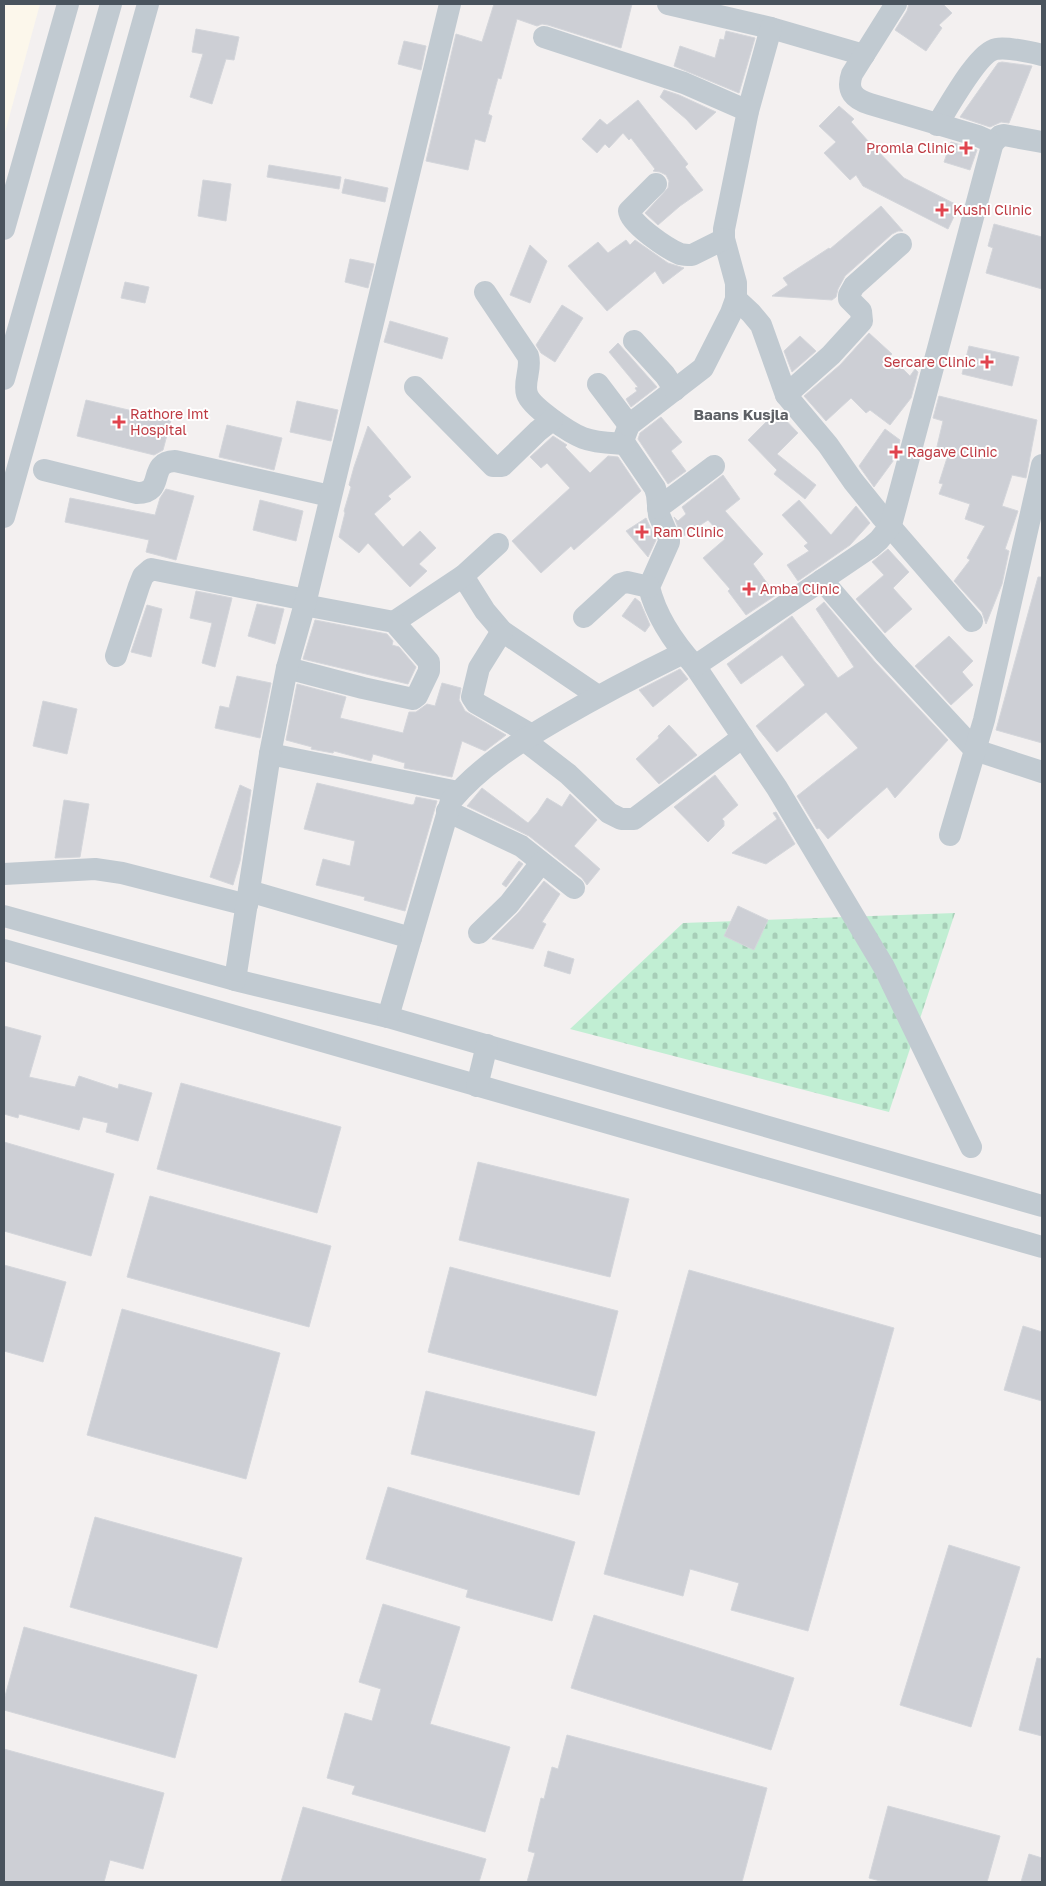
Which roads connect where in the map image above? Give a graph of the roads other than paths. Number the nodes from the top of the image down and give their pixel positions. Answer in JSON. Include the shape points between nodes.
{"nodes":[{"id":1,"x":68,"y":4,"type":"edge"},
{"id":2,"x":111,"y":4,"type":"edge"},
{"id":3,"x":148,"y":4,"type":"edge"},
{"id":4,"x":450,"y":4,"type":"edge"},
{"id":5,"x":668,"y":4,"type":"edge"},
{"id":6,"x":896,"y":4,"type":"edge"},
{"id":7,"x":725,"y":10,"type":"edge"},
{"id":8,"x":772,"y":28,"type":"junction"},
{"id":9,"x":544,"y":37,"type":"dead end"},
{"id":10,"x":864,"y":55,"type":"junction"},
{"id":11,"x":1042,"y":55,"type":"edge"},
{"id":12,"x":748,"y":111,"type":"junction"},
{"id":13,"x":937,"y":125,"type":"junction"},
{"id":14,"x":1042,"y":142,"type":"edge"},
{"id":15,"x":992,"y":144,"type":"junction"},
{"id":16,"x":656,"y":184,"type":"dead end"},
{"id":17,"x":4,"y":229,"type":"edge"},
{"id":18,"x":724,"y":239,"type":"junction"},
{"id":19,"x":901,"y":244,"type":"dead end"},
{"id":20,"x":484,"y":292,"type":"dead end"},
{"id":21,"x":736,"y":298,"type":"junction"},
{"id":22,"x":634,"y":341,"type":"dead end"},
{"id":23,"x":4,"y":379,"type":"edge"},
{"id":24,"x":598,"y":384,"type":"dead end"},
{"id":25,"x":414,"y":387,"type":"dead end"},
{"id":26,"x":675,"y":390,"type":"junction"},
{"id":27,"x":786,"y":395,"type":"junction"},
{"id":28,"x":552,"y":420,"type":"junction"},
{"id":29,"x":627,"y":434,"type":"junction"},
{"id":30,"x":1042,"y":465,"type":"edge"},
{"id":31,"x":714,"y":466,"type":"dead end"},
{"id":32,"x":44,"y":470,"type":"dead end"},
{"id":33,"x":330,"y":496,"type":"junction"},
{"id":34,"x":658,"y":508,"type":"junction"},
{"id":35,"x":4,"y":517,"type":"edge"},
{"id":36,"x":891,"y":525,"type":"junction"},
{"id":37,"x":498,"y":544,"type":"dead end"},
{"id":38,"x":463,"y":576,"type":"junction"},
{"id":39,"x":822,"y":580,"type":"junction"},
{"id":40,"x":649,"y":588,"type":"junction"},
{"id":41,"x":305,"y":603,"type":"junction"},
{"id":42,"x":584,"y":617,"type":"dead end"},
{"id":43,"x":972,"y":621,"type":"dead end"},
{"id":44,"x":394,"y":622,"type":"junction"},
{"id":45,"x":502,"y":631,"type":"junction"},
{"id":46,"x":116,"y":656,"type":"dead end"},
{"id":47,"x":689,"y":659,"type":"junction"},
{"id":48,"x":288,"y":668,"type":"junction"},
{"id":49,"x":598,"y":696,"type":"junction"},
{"id":50,"x":528,"y":737,"type":"junction"},
{"id":51,"x":743,"y":737,"type":"junction"},
{"id":52,"x":975,"y":750,"type":"junction"},
{"id":53,"x":270,"y":754,"type":"junction"},
{"id":54,"x":1042,"y":772,"type":"edge"},
{"id":55,"x":458,"y":792,"type":"junction"},
{"id":56,"x":446,"y":811,"type":"junction"},
{"id":57,"x":950,"y":835,"type":"dead end"},
{"id":58,"x":541,"y":864,"type":"junction"},
{"id":59,"x":4,"y":874,"type":"edge"},
{"id":60,"x":574,"y":888,"type":"dead end"},
{"id":61,"x":248,"y":898,"type":"junction"},
{"id":62,"x":4,"y":916,"type":"edge"},
{"id":63,"x":479,"y":933,"type":"dead end"},
{"id":64,"x":410,"y":938,"type":"junction"},
{"id":65,"x":4,"y":950,"type":"edge"},
{"id":66,"x":235,"y":980,"type":"junction"},
{"id":67,"x":388,"y":1017,"type":"junction"},
{"id":68,"x":487,"y":1045,"type":"junction"},
{"id":69,"x":477,"y":1086,"type":"junction"},
{"id":70,"x":971,"y":1147,"type":"dead end"},
{"id":71,"x":1042,"y":1206,"type":"edge"},
{"id":72,"x":1042,"y":1247,"type":"edge"}],
"edges":[{"from":1,"to":17,"type":"street"},
{"from":2,"to":23,"type":"street"},
{"from":3,"to":35,"type":"street"},
{"from":4,"to":33,"type":"street"},
{"from":5,"to":7,"type":"street"},
{"from":6,"to":10,"type":"street"},
{"from":7,"to":8,"type":"street"},
{"from":8,"to":10,"type":"street"},
{"from":8,"to":12,"type":"street"},
{"from":9,"to":12,"type":"street","via":[[684,83]]},
{"from":10,"to":13,"type":"street","via":[[849,81],[853,96]]},
{"from":11,"to":13,"type":"street","via":[[995,49],[984,55]]},
{"from":12,"to":18,"type":"street"},
{"from":13,"to":15,"type":"street","via":[[987,139]]},
{"from":14,"to":15,"type":"street","via":[[1004,135]]},
{"from":15,"to":36,"type":"street"},
{"from":16,"to":18,"type":"street","via":[[629,211],[633,221],[663,245],[686,256]]},
{"from":18,"to":21,"type":"street","via":[[736,283]]},
{"from":19,"to":27,"type":"street","via":[[850,292],[849,299],[861,311],[862,320]]},
{"from":20,"to":28,"type":"street","via":[[528,356],[527,395]]},
{"from":21,"to":26,"type":"street","via":[[703,368]]},
{"from":21,"to":27,"type":"street","via":[[761,325]]},
{"from":22,"to":26,"type":"street"},
{"from":24,"to":29,"type":"street"},
{"from":25,"to":28,"type":"street","via":[[493,466],[502,466]]},
{"from":26,"to":29,"type":"street"},
{"from":27,"to":36,"type":"street","via":[[828,445],[853,482]]},
{"from":28,"to":29,"type":"street","via":[[584,439]]},
{"from":29,"to":34,"type":"street","via":[[654,488]]},
{"from":30,"to":52,"type":"street"},
{"from":31,"to":34,"type":"street"},
{"from":32,"to":33,"type":"street","via":[[144,493],[155,484],[161,464],[175,461]]},
{"from":33,"to":41,"type":"street"},
{"from":34,"to":40,"type":"street","via":[[669,542]]},
{"from":36,"to":39,"type":"street","via":[[879,540]]},
{"from":36,"to":43,"type":"street"},
{"from":37,"to":38,"type":"street"},
{"from":38,"to":44,"type":"street"},
{"from":38,"to":45,"type":"street"},
{"from":39,"to":47,"type":"street"},
{"from":39,"to":52,"type":"street"},
{"from":40,"to":42,"type":"street","via":[[627,582],[620,584]]},
{"from":40,"to":47,"type":"street","via":[[660,615]]},
{"from":41,"to":44,"type":"street"},
{"from":41,"to":46,"type":"street","via":[[151,568],[139,586]]},
{"from":41,"to":48,"type":"street"},
{"from":44,"to":48,"type":"street","via":[[429,662],[429,671],[413,699]]},
{"from":45,"to":49,"type":"street"},
{"from":45,"to":50,"type":"street","via":[[479,668],[472,697],[476,703]]},
{"from":47,"to":49,"type":"street"},
{"from":47,"to":51,"type":"street"},
{"from":48,"to":53,"type":"street"},
{"from":49,"to":50,"type":"street"},
{"from":50,"to":51,"type":"street","via":[[610,813],[622,819],[634,819]]},
{"from":50,"to":55,"type":"street","via":[[474,776]]},
{"from":51,"to":70,"type":"street","via":[[884,967]]},
{"from":52,"to":54,"type":"street"},
{"from":52,"to":57,"type":"street"},
{"from":53,"to":55,"type":"street"},
{"from":53,"to":61,"type":"street"},
{"from":55,"to":56,"type":"street"},
{"from":56,"to":58,"type":"street","via":[[521,846]]},
{"from":56,"to":64,"type":"street"},
{"from":58,"to":60,"type":"street"},
{"from":58,"to":63,"type":"street","via":[[509,904]]},
{"from":59,"to":61,"type":"street","via":[[95,869]]},
{"from":61,"to":64,"type":"street"},
{"from":61,"to":66,"type":"street"},
{"from":62,"to":66,"type":"street"},
{"from":64,"to":67,"type":"street"},
{"from":65,"to":69,"type":"street"},
{"from":66,"to":67,"type":"street"},
{"from":67,"to":68,"type":"street"},
{"from":68,"to":69,"type":"street"},
{"from":68,"to":71,"type":"street"},
{"from":69,"to":72,"type":"street"}]}
